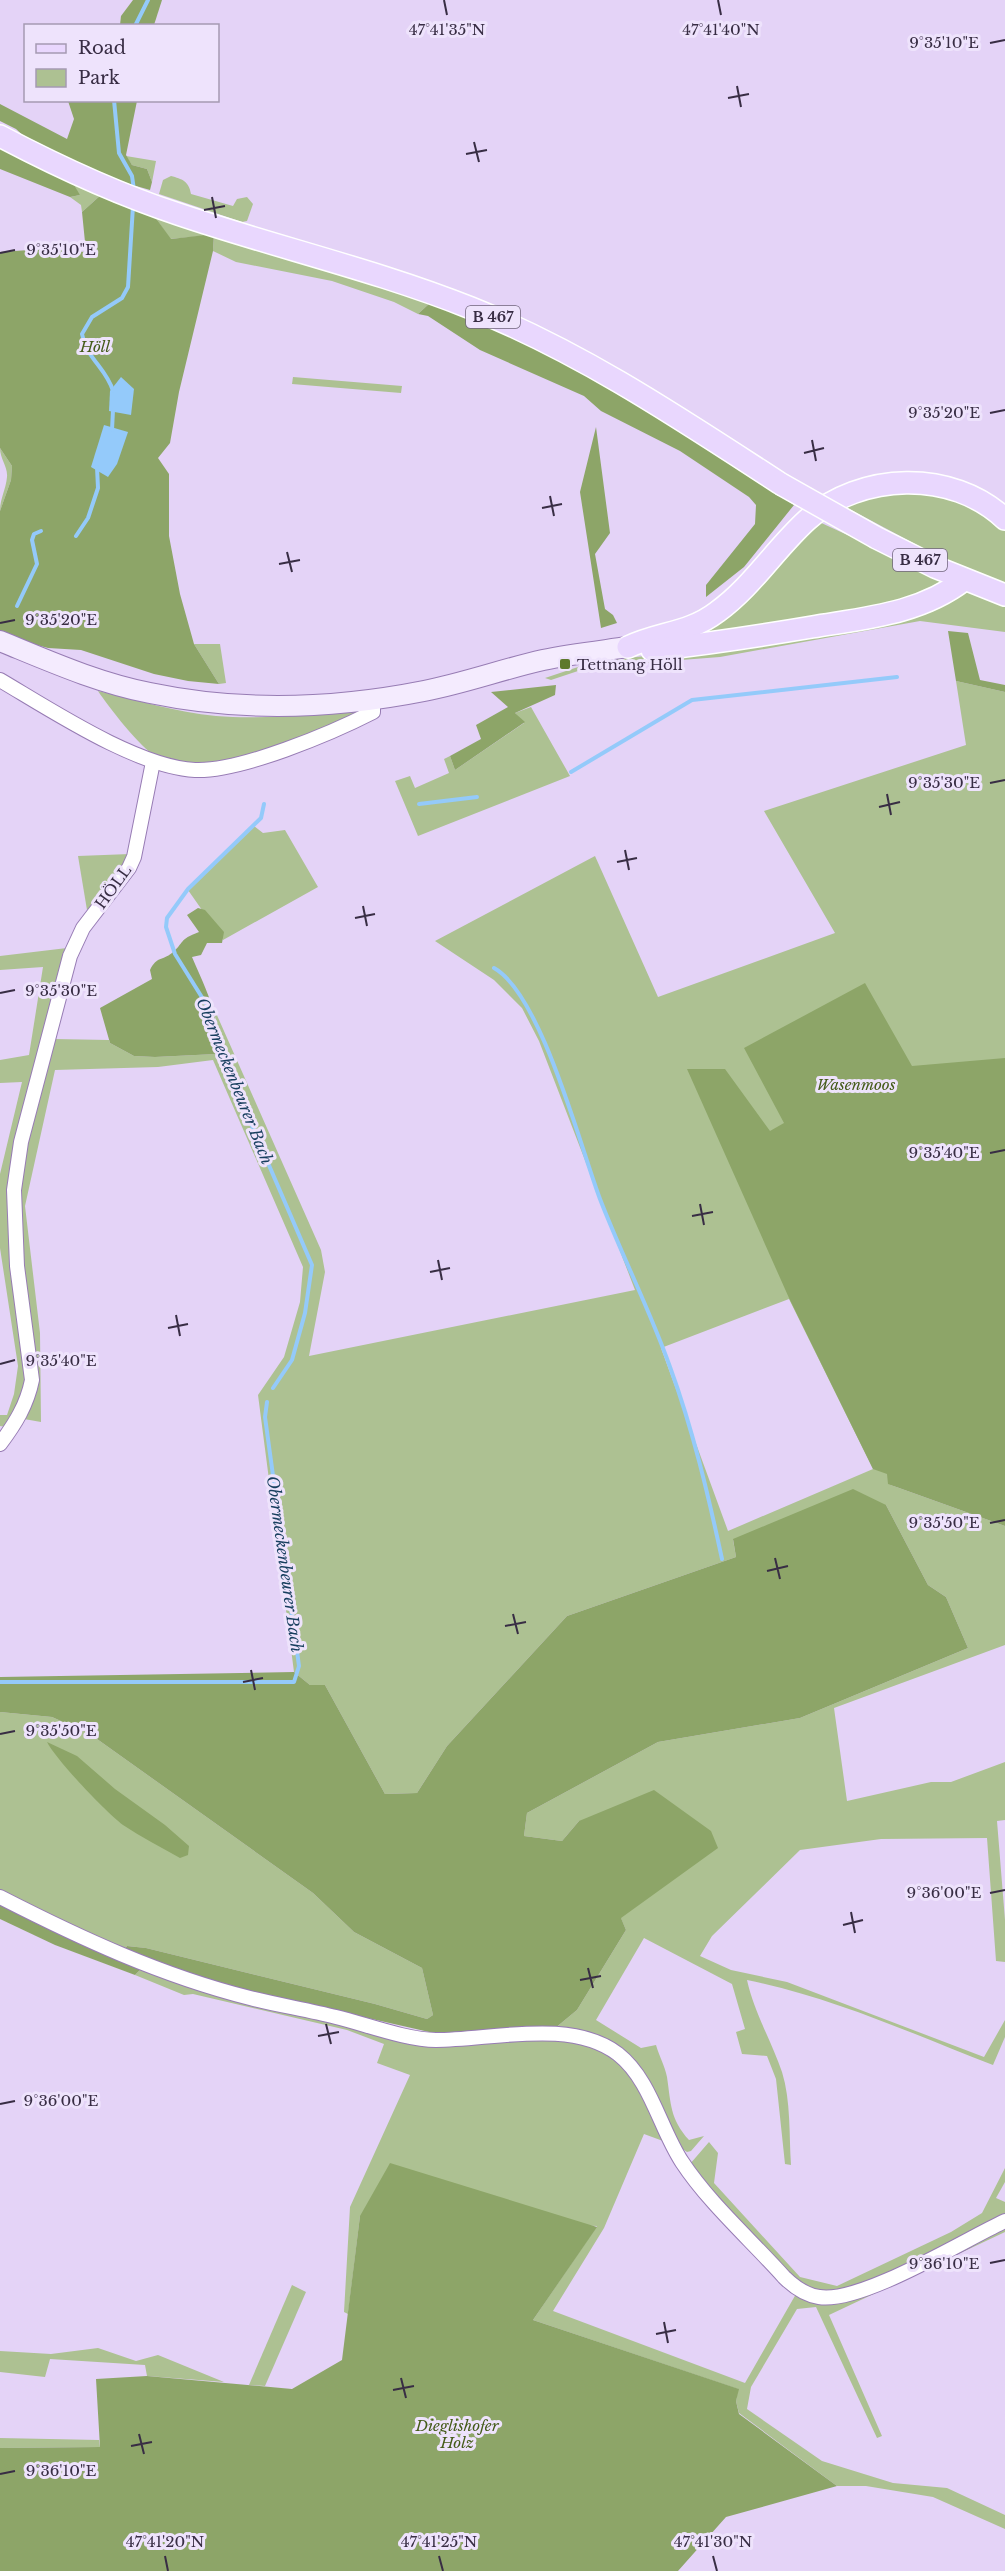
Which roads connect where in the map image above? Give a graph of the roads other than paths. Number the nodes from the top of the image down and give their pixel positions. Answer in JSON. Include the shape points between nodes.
{"nodes":[{"id":1,"x":0,"y":136,"type":"edge"},
{"id":2,"x":1005,"y":519,"type":"edge"},
{"id":3,"x":964,"y":580,"type":"junction"},
{"id":4,"x":1005,"y":595,"type":"edge"},
{"id":5,"x":0,"y":641,"type":"edge"},
{"id":6,"x":628,"y":647,"type":"junction"},
{"id":7,"x":0,"y":680,"type":"edge"},
{"id":8,"x":373,"y":699,"type":"junction"},
{"id":9,"x":153,"y":762,"type":"junction"},
{"id":10,"x":0,"y":1444,"type":"edge"},
{"id":11,"x":0,"y":1897,"type":"edge"},
{"id":12,"x":1005,"y":2221,"type":"edge"}],
"edges":[{"from":1,"to":3,"type":"main road","number":"B 467","bridge":true,"via":[[114,190],[176,214],[401,283],[522,330],[600,369],[781,484],[877,538]]},
{"from":2,"to":6,"type":"main road","via":[[978,500],[947,487],[903,483],[856,492],[808,520],[745,588],[715,614],[671,635]]},
{"from":3,"to":4,"type":"main road","number":"B 467"},
{"from":3,"to":6,"type":"main road","via":[[938,597],[901,611],[698,645],[645,651]]},
{"from":5,"to":8,"type":"main road","via":[[83,674],[148,693],[281,707]]},
{"from":6,"to":8,"type":"main road","via":[[561,657]]},
{"from":7,"to":9,"type":"street"},
{"from":8,"to":9,"type":"street","via":[[373,712],[328,733],[251,759],[194,770]]},
{"from":9,"to":10,"type":"street","name":"HÖLL","via":[[134,857],[76,941],[21,1142],[14,1190],[17,1266],[32,1380],[19,1418]]},
{"from":11,"to":12,"type":"street","via":[[141,1964],[249,1998],[425,2039],[527,2033],[570,2037],[604,2046],[627,2062],[670,2143],[700,2185],[793,2286],[810,2295],[832,2297],[858,2292]]}]}
